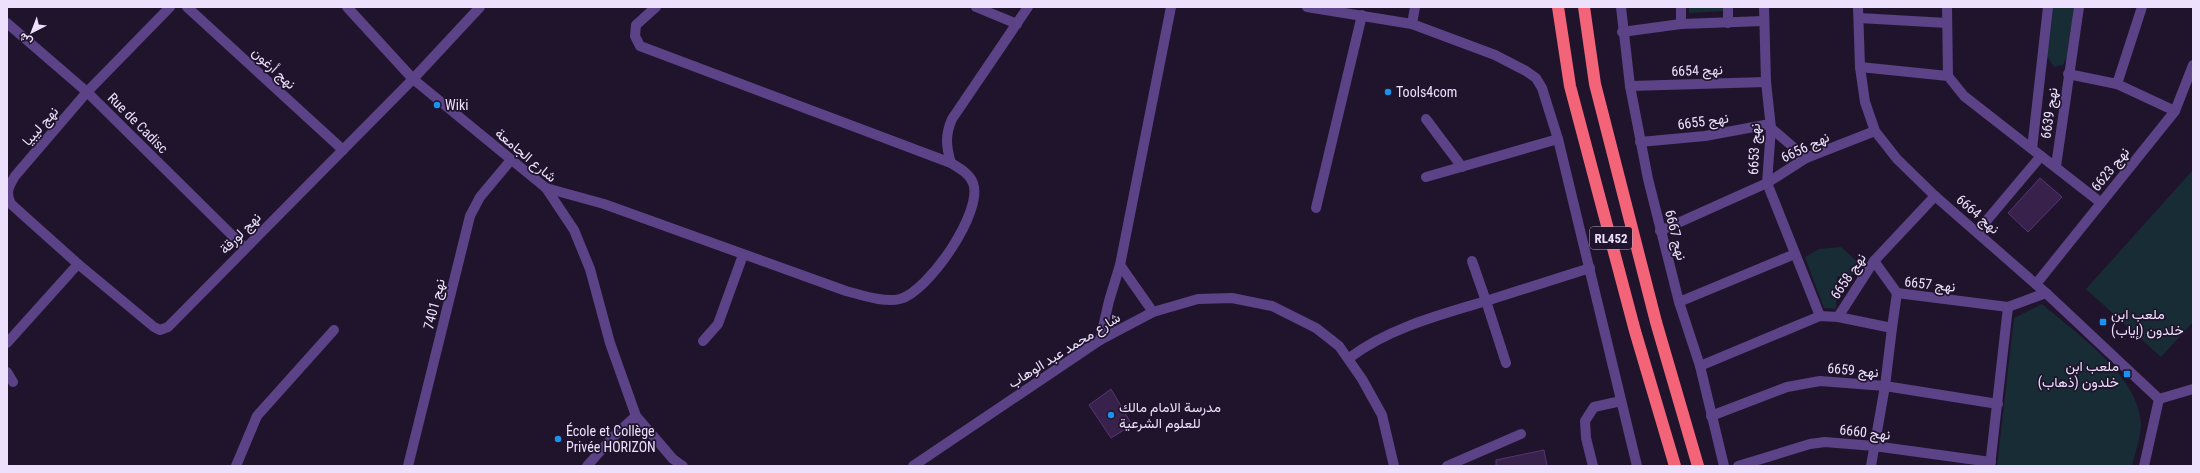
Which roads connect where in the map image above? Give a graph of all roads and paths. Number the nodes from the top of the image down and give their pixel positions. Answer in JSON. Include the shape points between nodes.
{"nodes":[{"id":1,"x":170,"y":7,"type":"edge"},
{"id":2,"x":187,"y":7,"type":"edge"},
{"id":3,"x":347,"y":7,"type":"edge"},
{"id":4,"x":480,"y":7,"type":"edge"},
{"id":5,"x":656,"y":7,"type":"edge"},
{"id":6,"x":976,"y":7,"type":"edge"},
{"id":7,"x":1028,"y":7,"type":"edge"},
{"id":8,"x":1171,"y":7,"type":"edge"},
{"id":9,"x":1307,"y":7,"type":"edge"},
{"id":10,"x":1415,"y":7,"type":"edge"},
{"id":11,"x":1558,"y":7,"type":"edge"},
{"id":12,"x":1584,"y":7,"type":"edge"},
{"id":13,"x":1621,"y":7,"type":"edge"},
{"id":14,"x":1681,"y":7,"type":"edge"},
{"id":15,"x":1728,"y":7,"type":"edge"},
{"id":16,"x":1764,"y":7,"type":"edge"},
{"id":17,"x":1858,"y":7,"type":"edge"},
{"id":18,"x":1947,"y":7,"type":"edge"},
{"id":19,"x":2048,"y":7,"type":"edge"},
{"id":20,"x":2079,"y":7,"type":"edge"},
{"id":21,"x":2142,"y":7,"type":"edge"},
{"id":22,"x":1362,"y":15,"type":"junction"},
{"id":23,"x":1859,"y":18,"type":"junction"},
{"id":24,"x":1764,"y":21,"type":"junction"},
{"id":25,"x":1728,"y":22,"type":"junction"},
{"id":26,"x":7,"y":23,"type":"edge"},
{"id":27,"x":1947,"y":23,"type":"junction"},
{"id":28,"x":1017,"y":24,"type":"junction"},
{"id":29,"x":1412,"y":24,"type":"junction"},
{"id":30,"x":1681,"y":24,"type":"junction"},
{"id":31,"x":1622,"y":32,"type":"junction"},
{"id":32,"x":2193,"y":65,"type":"edge"},
{"id":33,"x":1860,"y":68,"type":"junction"},
{"id":34,"x":2068,"y":74,"type":"junction"},
{"id":35,"x":1948,"y":76,"type":"junction"},
{"id":36,"x":413,"y":78,"type":"junction"},
{"id":37,"x":1766,"y":82,"type":"junction"},
{"id":38,"x":2117,"y":84,"type":"junction"},
{"id":39,"x":1630,"y":86,"type":"junction"},
{"id":40,"x":87,"y":92,"type":"junction"},
{"id":41,"x":2175,"y":111,"type":"junction"},
{"id":42,"x":1426,"y":119,"type":"dead end"},
{"id":43,"x":1771,"y":126,"type":"junction"},
{"id":44,"x":1875,"y":131,"type":"junction"},
{"id":45,"x":1558,"y":139,"type":"junction"},
{"id":46,"x":1640,"y":142,"type":"junction"},
{"id":47,"x":2032,"y":149,"type":"junction"},
{"id":48,"x":343,"y":150,"type":"junction"},
{"id":49,"x":2042,"y":156,"type":"junction"},
{"id":50,"x":1806,"y":158,"type":"junction"},
{"id":51,"x":511,"y":160,"type":"junction"},
{"id":52,"x":950,"y":163,"type":"junction"},
{"id":53,"x":2056,"y":166,"type":"junction"},
{"id":54,"x":1462,"y":167,"type":"junction"},
{"id":55,"x":1426,"y":177,"type":"dead end"},
{"id":56,"x":1767,"y":183,"type":"junction"},
{"id":57,"x":546,"y":188,"type":"junction"},
{"id":58,"x":1935,"y":196,"type":"junction"},
{"id":59,"x":2100,"y":202,"type":"junction"},
{"id":60,"x":1316,"y":208,"type":"dead end"},
{"id":61,"x":1660,"y":231,"type":"junction"},
{"id":62,"x":1977,"y":232,"type":"junction"},
{"id":63,"x":245,"y":248,"type":"junction"},
{"id":64,"x":1795,"y":254,"type":"junction"},
{"id":65,"x":743,"y":255,"type":"junction"},
{"id":66,"x":1472,"y":261,"type":"dead end"},
{"id":67,"x":1874,"y":261,"type":"junction"},
{"id":68,"x":78,"y":264,"type":"junction"},
{"id":69,"x":1120,"y":265,"type":"junction"},
{"id":70,"x":1590,"y":268,"type":"junction"},
{"id":71,"x":2036,"y":284,"type":"junction"},
{"id":72,"x":2046,"y":293,"type":"junction"},
{"id":73,"x":1897,"y":294,"type":"junction"},
{"id":74,"x":1486,"y":300,"type":"junction"},
{"id":75,"x":1679,"y":302,"type":"junction"},
{"id":76,"x":2008,"y":307,"type":"junction"},
{"id":77,"x":1153,"y":312,"type":"junction"},
{"id":78,"x":1820,"y":316,"type":"junction"},
{"id":79,"x":1838,"y":317,"type":"junction"},
{"id":80,"x":1892,"y":328,"type":"junction"},
{"id":81,"x":334,"y":330,"type":"dead end"},
{"id":82,"x":1100,"y":340,"type":"junction"},
{"id":83,"x":703,"y":341,"type":"dead end"},
{"id":84,"x":7,"y":343,"type":"edge"},
{"id":85,"x":1349,"y":358,"type":"junction"},
{"id":86,"x":1506,"y":363,"type":"dead end"},
{"id":87,"x":1700,"y":366,"type":"junction"},
{"id":88,"x":7,"y":372,"type":"edge"},
{"id":89,"x":13,"y":382,"type":"dead end"},
{"id":90,"x":1885,"y":386,"type":"junction"},
{"id":91,"x":2193,"y":389,"type":"edge"},
{"id":92,"x":2159,"y":399,"type":"junction"},
{"id":93,"x":1621,"y":401,"type":"junction"},
{"id":94,"x":1998,"y":404,"type":"junction"},
{"id":95,"x":636,"y":416,"type":"junction"},
{"id":96,"x":1711,"y":416,"type":"junction"},
{"id":97,"x":1521,"y":434,"type":"dead end"},
{"id":98,"x":1874,"y":446,"type":"junction"},
{"id":99,"x":1990,"y":464,"type":"edge"},
{"id":100,"x":236,"y":466,"type":"edge"},
{"id":101,"x":408,"y":466,"type":"edge"},
{"id":102,"x":587,"y":466,"type":"edge"},
{"id":103,"x":683,"y":466,"type":"edge"},
{"id":104,"x":912,"y":466,"type":"edge"},
{"id":105,"x":1394,"y":466,"type":"edge"},
{"id":106,"x":1447,"y":466,"type":"edge"},
{"id":107,"x":1594,"y":466,"type":"edge"},
{"id":108,"x":1637,"y":466,"type":"edge"},
{"id":109,"x":1675,"y":466,"type":"edge"},
{"id":110,"x":1698,"y":466,"type":"edge"},
{"id":111,"x":1724,"y":466,"type":"edge"},
{"id":112,"x":1738,"y":466,"type":"edge"},
{"id":113,"x":1871,"y":466,"type":"edge"},
{"id":114,"x":2144,"y":466,"type":"edge"}],
"edges":[{"from":1,"to":40,"type":"street","name":"نهج ليبيا"},
{"from":2,"to":48,"type":"street","name":"نهج أرغون"},
{"from":3,"to":36,"type":"street","name":"شارع الجامعة"},
{"from":4,"to":36,"type":"street","name":"نهج لورقة"},
{"from":5,"to":52,"type":"street","via":[[636,25],[635,36],[640,46]]},
{"from":6,"to":28,"type":"street"},
{"from":7,"to":28,"type":"street"},
{"from":8,"to":69,"type":"street"},
{"from":9,"to":22,"type":"street"},
{"from":10,"to":29,"type":"street"},
{"from":11,"to":109,"type":"highway","number":"RL452","via":[[1570,86],[1635,331]]},
{"from":12,"to":110,"type":"highway","number":"RL452","via":[[1595,84],[1656,322]]},
{"from":13,"to":31,"type":"street","name":"نهج 6667"},
{"from":14,"to":30,"type":"street"},
{"from":15,"to":25,"type":"street"},
{"from":16,"to":24,"type":"street","name":"نهج 6653"},
{"from":17,"to":23,"type":"street","name":"نهج 6664"},
{"from":18,"to":27,"type":"street"},
{"from":19,"to":47,"type":"street"},
{"from":20,"to":34,"type":"street","name":"نهج 6639"},
{"from":21,"to":38,"type":"street"},
{"from":22,"to":29,"type":"street"},
{"from":22,"to":60,"type":"street"},
{"from":23,"to":27,"type":"street"},
{"from":23,"to":33,"type":"street","name":"نهج 6664"},
{"from":24,"to":25,"type":"street"},
{"from":24,"to":37,"type":"street","name":"نهج 6653"},
{"from":25,"to":30,"type":"street"},
{"from":26,"to":40,"type":"street","name":"Rue de Cadisc"},
{"from":27,"to":35,"type":"street"},
{"from":28,"to":52,"type":"street","via":[[952,119],[947,131],[946,145]]},
{"from":29,"to":45,"type":"street","via":[[1495,55],[1536,78],[1542,88]]},
{"from":30,"to":31,"type":"street"},
{"from":31,"to":39,"type":"street","name":"نهج 6667"},
{"from":32,"to":41,"type":"street","name":"نهج 6623"},
{"from":33,"to":35,"type":"street"},
{"from":33,"to":44,"type":"street","name":"نهج 6664","via":[[1865,102]]},
{"from":34,"to":38,"type":"street"},
{"from":34,"to":53,"type":"street","name":"نهج 6639"},
{"from":35,"to":47,"type":"street","via":[[1964,96]]},
{"from":36,"to":48,"type":"street","name":"نهج لورقة"},
{"from":36,"to":51,"type":"street","name":"شارع الجامعة"},
{"from":37,"to":39,"type":"street","name":"نهج 6654"},
{"from":37,"to":43,"type":"street","name":"نهج 6653"},
{"from":38,"to":41,"type":"street"},
{"from":39,"to":46,"type":"street","name":"نهج 6667"},
{"from":40,"to":63,"type":"street","name":"Rue de Cadisc"},
{"from":40,"to":68,"type":"street","name":"نهج ليبيا","via":[[15,176],[7,191],[11,204]]},
{"from":41,"to":59,"type":"street","name":"نهج 6623"},
{"from":42,"to":54,"type":"street"},
{"from":43,"to":46,"type":"street","name":"نهج 6655"},
{"from":43,"to":50,"type":"street"},
{"from":43,"to":56,"type":"street","name":"نهج 6653"},
{"from":44,"to":50,"type":"street","name":"نهج 6656"},
{"from":44,"to":58,"type":"street","name":"نهج 6664","via":[[1897,159]]},
{"from":45,"to":54,"type":"street"},
{"from":45,"to":70,"type":"street"},
{"from":46,"to":61,"type":"street","name":"نهج 6667"},
{"from":47,"to":49,"type":"street"},
{"from":48,"to":63,"type":"street","name":"نهج لورقة"},
{"from":49,"to":53,"type":"street"},
{"from":49,"to":62,"type":"street"},
{"from":50,"to":56,"type":"street","name":"نهج 6656"},
{"from":51,"to":57,"type":"street","name":"شارع الجامعة"},
{"from":51,"to":101,"type":"street","name":"نهج 7401","via":[[480,197],[470,216]]},
{"from":52,"to":65,"type":"street","via":[[969,175],[973,182],[975,190],[972,210],[954,246],[916,291],[900,299],[880,299],[846,291]]},
{"from":53,"to":59,"type":"street"},
{"from":54,"to":55,"type":"street"},
{"from":56,"to":61,"type":"street","name":"نهج 6656"},
{"from":56,"to":64,"type":"street","name":"نهج 6653"},
{"from":57,"to":65,"type":"street","via":[[604,204]]},
{"from":57,"to":95,"type":"street","name":"شارع الجامعة","via":[[574,230],[590,269],[610,343]]},
{"from":58,"to":62,"type":"street","name":"نهج 6664"},
{"from":58,"to":67,"type":"street","name":"نهج 6658"},
{"from":59,"to":71,"type":"street","name":"نهج 6623"},
{"from":61,"to":75,"type":"street","name":"نهج 6667"},
{"from":62,"to":71,"type":"street","name":"نهج 6664"},
{"from":63,"to":68,"type":"street","name":"نهج لورقة","via":[[168,327],[160,330]]},
{"from":64,"to":75,"type":"street"},
{"from":64,"to":78,"type":"street","name":"نهج 6653"},
{"from":65,"to":83,"type":"street","via":[[720,319]]},
{"from":66,"to":74,"type":"street"},
{"from":67,"to":73,"type":"street"},
{"from":67,"to":79,"type":"street","name":"نهج 6658"},
{"from":68,"to":84,"type":"street"},
{"from":69,"to":77,"type":"street"},
{"from":69,"to":82,"type":"street","via":[[1108,301]]},
{"from":70,"to":74,"type":"street"},
{"from":70,"to":93,"type":"street"},
{"from":71,"to":72,"type":"street","name":"نهج 6664"},
{"from":72,"to":76,"type":"street","name":"نهج 6657"},
{"from":72,"to":92,"type":"street","name":"نهج 6664"},
{"from":73,"to":76,"type":"street","name":"نهج 6657"},
{"from":73,"to":80,"type":"street","name":"نهج 6657"},
{"from":74,"to":85,"type":"street","via":[[1409,325],[1364,347]]},
{"from":74,"to":86,"type":"street"},
{"from":75,"to":87,"type":"street","name":"نهج 6667"},
{"from":76,"to":94,"type":"street"},
{"from":77,"to":82,"type":"street","name":"شارع محمد عبد الوهاب"},
{"from":77,"to":85,"type":"street","name":"شارع محمد عبد الوهاب","via":[[1198,298],[1232,298],[1272,306],[1316,328],[1339,346]]},
{"from":78,"to":79,"type":"street","name":"نهج 6658"},
{"from":78,"to":87,"type":"street","name":"نهج 6658"},
{"from":79,"to":80,"type":"street"},
{"from":80,"to":90,"type":"street","name":"نهج 6657"},
{"from":81,"to":100,"type":"street","via":[[257,416]]},
{"from":82,"to":104,"type":"street","name":"شارع محمد عبد الوهاب"},
{"from":85,"to":105,"type":"street","name":"شارع محمد عبد الوهاب","via":[[1382,414]]},
{"from":87,"to":96,"type":"street","name":"نهج 6667"},
{"from":88,"to":89,"type":"street"},
{"from":90,"to":94,"type":"street","name":"نهج 6659"},
{"from":90,"to":96,"type":"street","name":"نهج 6659","via":[[1820,381],[1804,383],[1787,386]]},
{"from":90,"to":98,"type":"street","name":"نهج 6657"},
{"from":91,"to":92,"type":"street"},
{"from":92,"to":114,"type":"street"},
{"from":93,"to":107,"type":"street","via":[[1594,407],[1585,421],[1586,438]]},
{"from":93,"to":108,"type":"street"},
{"from":94,"to":99,"type":"street"},
{"from":95,"to":102,"type":"street"},
{"from":95,"to":103,"type":"street","name":"شارع الجامعة","via":[[673,459]]},
{"from":96,"to":111,"type":"street","name":"نهج 6667"},
{"from":97,"to":106,"type":"street"},
{"from":98,"to":99,"type":"street","name":"نهج 6660"},
{"from":98,"to":112,"type":"street","name":"نهج 6660","via":[[1825,442],[1810,444]]},
{"from":98,"to":113,"type":"street","name":"نهج 6657"}]}
